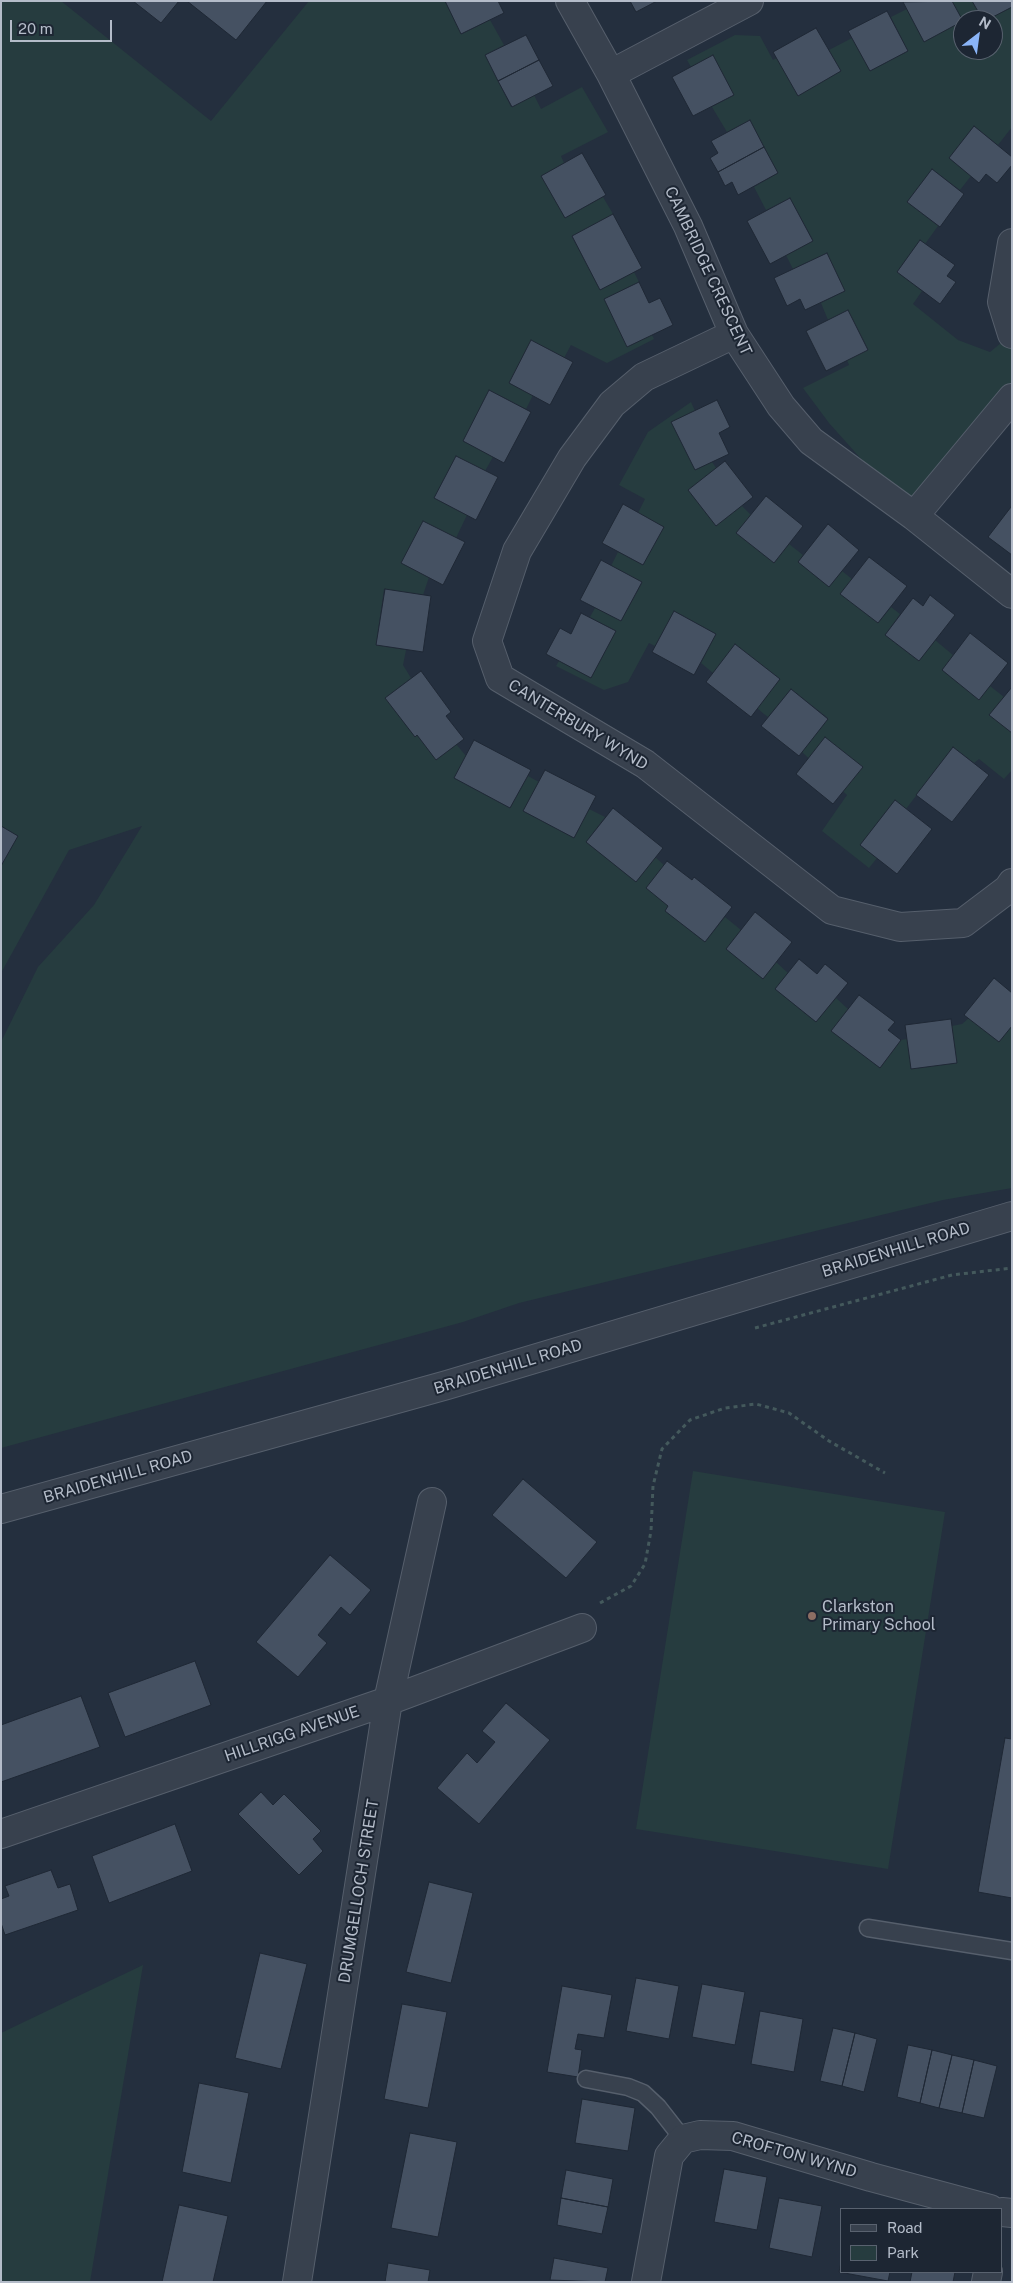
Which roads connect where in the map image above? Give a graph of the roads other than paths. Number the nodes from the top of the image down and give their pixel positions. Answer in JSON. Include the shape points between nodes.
{"nodes":[{"id":1,"x":570,"y":1,"type":"edge"},
{"id":2,"x":749,"y":1,"type":"edge"},
{"id":3,"x":611,"y":74,"type":"junction"},
{"id":4,"x":1012,"y":243,"type":"edge"},
{"id":5,"x":734,"y":334,"type":"junction"},
{"id":6,"x":1012,"y":334,"type":"edge"},
{"id":7,"x":1012,"y":398,"type":"edge"},
{"id":8,"x":914,"y":516,"type":"junction"},
{"id":9,"x":1012,"y":594,"type":"edge"},
{"id":10,"x":1012,"y":883,"type":"edge"},
{"id":11,"x":1012,"y":1216,"type":"edge"},
{"id":12,"x":432,"y":1502,"type":"dead end"},
{"id":13,"x":1,"y":1509,"type":"edge"},
{"id":14,"x":582,"y":1628,"type":"road end"},
{"id":15,"x":388,"y":1700,"type":"junction"},
{"id":16,"x":1,"y":1834,"type":"edge"},
{"id":17,"x":868,"y":1928,"type":"dead end"},
{"id":18,"x":1012,"y":1951,"type":"edge"},
{"id":19,"x":586,"y":2079,"type":"dead end"},
{"id":20,"x":683,"y":2139,"type":"junction"},
{"id":21,"x":986,"y":2208,"type":"edge"},
{"id":22,"x":298,"y":2282,"type":"edge"},
{"id":23,"x":646,"y":2282,"type":"edge"}],
"edges":[{"from":1,"to":3,"type":"street","name":"CAMBRIDGE CRESCENT"},
{"from":2,"to":3,"type":"street"},
{"from":3,"to":5,"type":"street","name":"CAMBRIDGE CRESCENT","via":[[688,226]]},
{"from":4,"to":6,"type":"street","via":[[1002,302]]},
{"from":5,"to":8,"type":"street","name":"CAMBRIDGE CRESCENT","via":[[781,406],[811,441]]},
{"from":5,"to":10,"type":"street","name":"CANTERBURY WYND","via":[[644,377],[612,404],[572,458],[517,552],[487,641],[500,678],[645,764],[832,910],[900,927],[963,923]]},
{"from":7,"to":8,"type":"street"},
{"from":8,"to":9,"type":"street","name":"CAMBRIDGE CRESCENT"},
{"from":11,"to":13,"type":"street","name":"BRAIDENHILL ROAD","via":[[447,1385]]},
{"from":12,"to":15,"type":"street","name":"DRUMGELLOCH STREET"},
{"from":14,"to":15,"type":"street","name":"HILLRIGG AVENUE"},
{"from":15,"to":16,"type":"street","name":"HILLRIGG AVENUE"},
{"from":15,"to":22,"type":"street","name":"DRUMGELLOCH STREET"},
{"from":17,"to":18,"type":"lane"},
{"from":19,"to":20,"type":"lane","via":[[643,2093]]},
{"from":20,"to":21,"type":"street","name":"CROFTON WYND","via":[[700,2135],[733,2136]]},
{"from":20,"to":23,"type":"street","via":[[669,2156]]}]}
